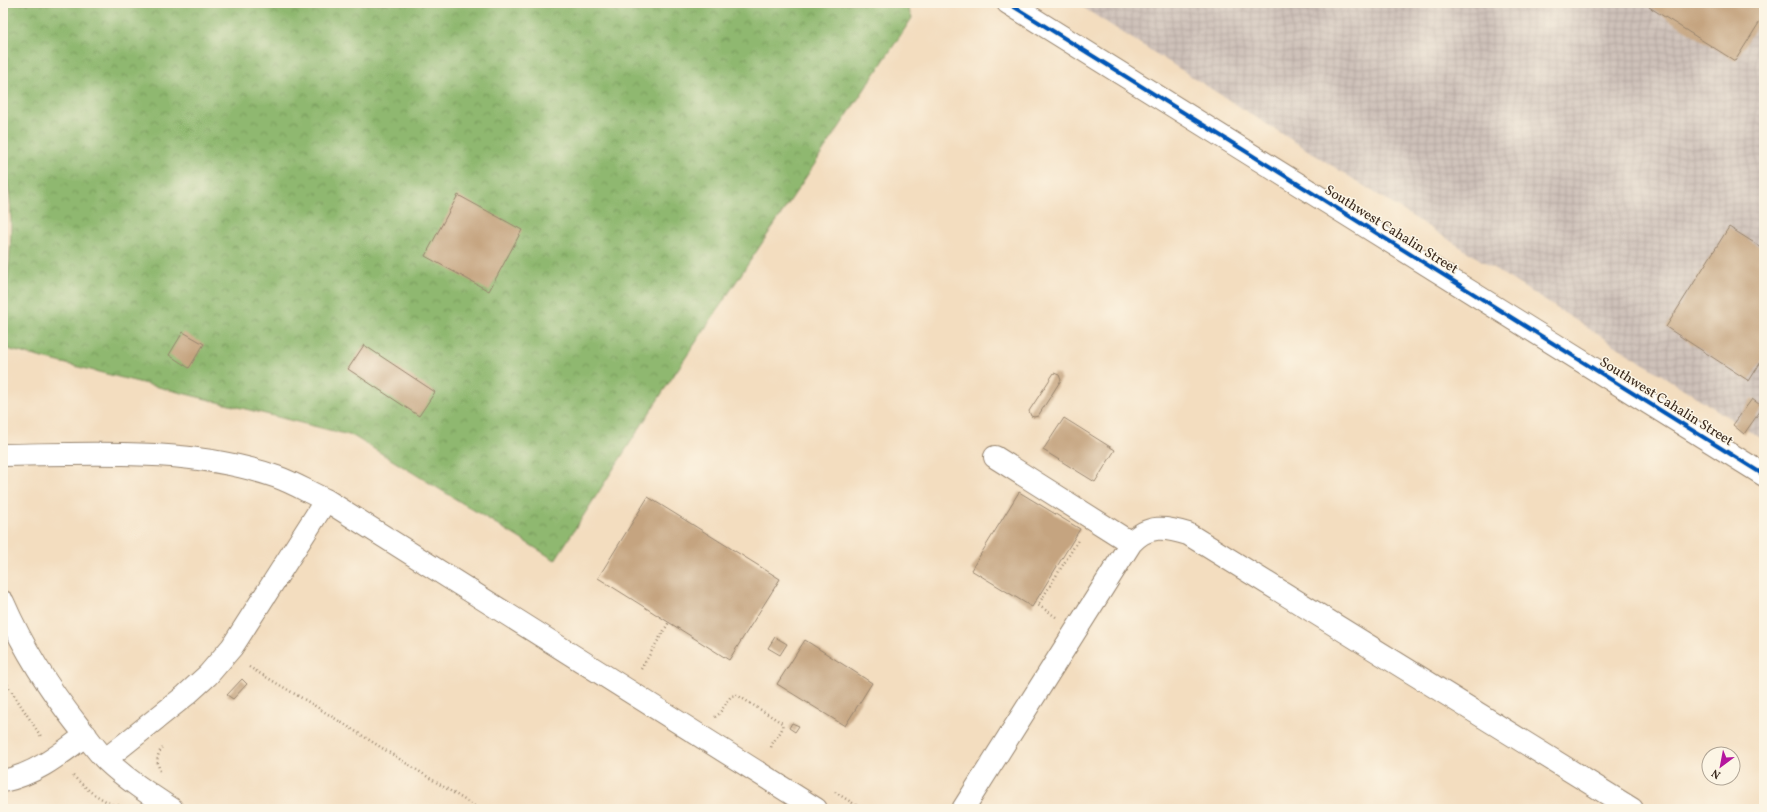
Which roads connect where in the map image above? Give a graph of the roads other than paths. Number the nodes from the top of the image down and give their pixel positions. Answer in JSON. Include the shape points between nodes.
{"nodes":[{"id":1,"x":1008,"y":3,"type":"edge"},
{"id":2,"x":3,"y":455,"type":"edge"},
{"id":3,"x":995,"y":457,"type":"dead end"},
{"id":4,"x":1763,"y":471,"type":"edge"},
{"id":5,"x":326,"y":500,"type":"junction"},
{"id":6,"x":1131,"y":543,"type":"junction"},
{"id":7,"x":3,"y":602,"type":"edge"},
{"id":8,"x":86,"y":735,"type":"junction"},
{"id":9,"x":106,"y":759,"type":"junction"},
{"id":10,"x":3,"y":781,"type":"edge"},
{"id":11,"x":172,"y":809,"type":"edge"},
{"id":12,"x":816,"y":809,"type":"edge"},
{"id":13,"x":964,"y":809,"type":"edge"},
{"id":14,"x":1632,"y":809,"type":"edge"}],
"edges":[{"from":1,"to":4,"type":"street","name":"Southwest Cahalin Street"},
{"from":2,"to":5,"type":"street","via":[[146,454],[191,459],[277,477]]},
{"from":3,"to":6,"type":"street"},
{"from":5,"to":9,"type":"street","via":[[232,647],[186,696]]},
{"from":5,"to":12,"type":"street"},
{"from":6,"to":13,"type":"street"},
{"from":6,"to":14,"type":"street","via":[[1137,536],[1159,528],[1188,534]]},
{"from":7,"to":8,"type":"street","via":[[16,633],[37,669],[56,698]]},
{"from":8,"to":9,"type":"street"},
{"from":8,"to":10,"type":"street","via":[[29,774]]},
{"from":9,"to":11,"type":"street","via":[[143,790]]}]}
